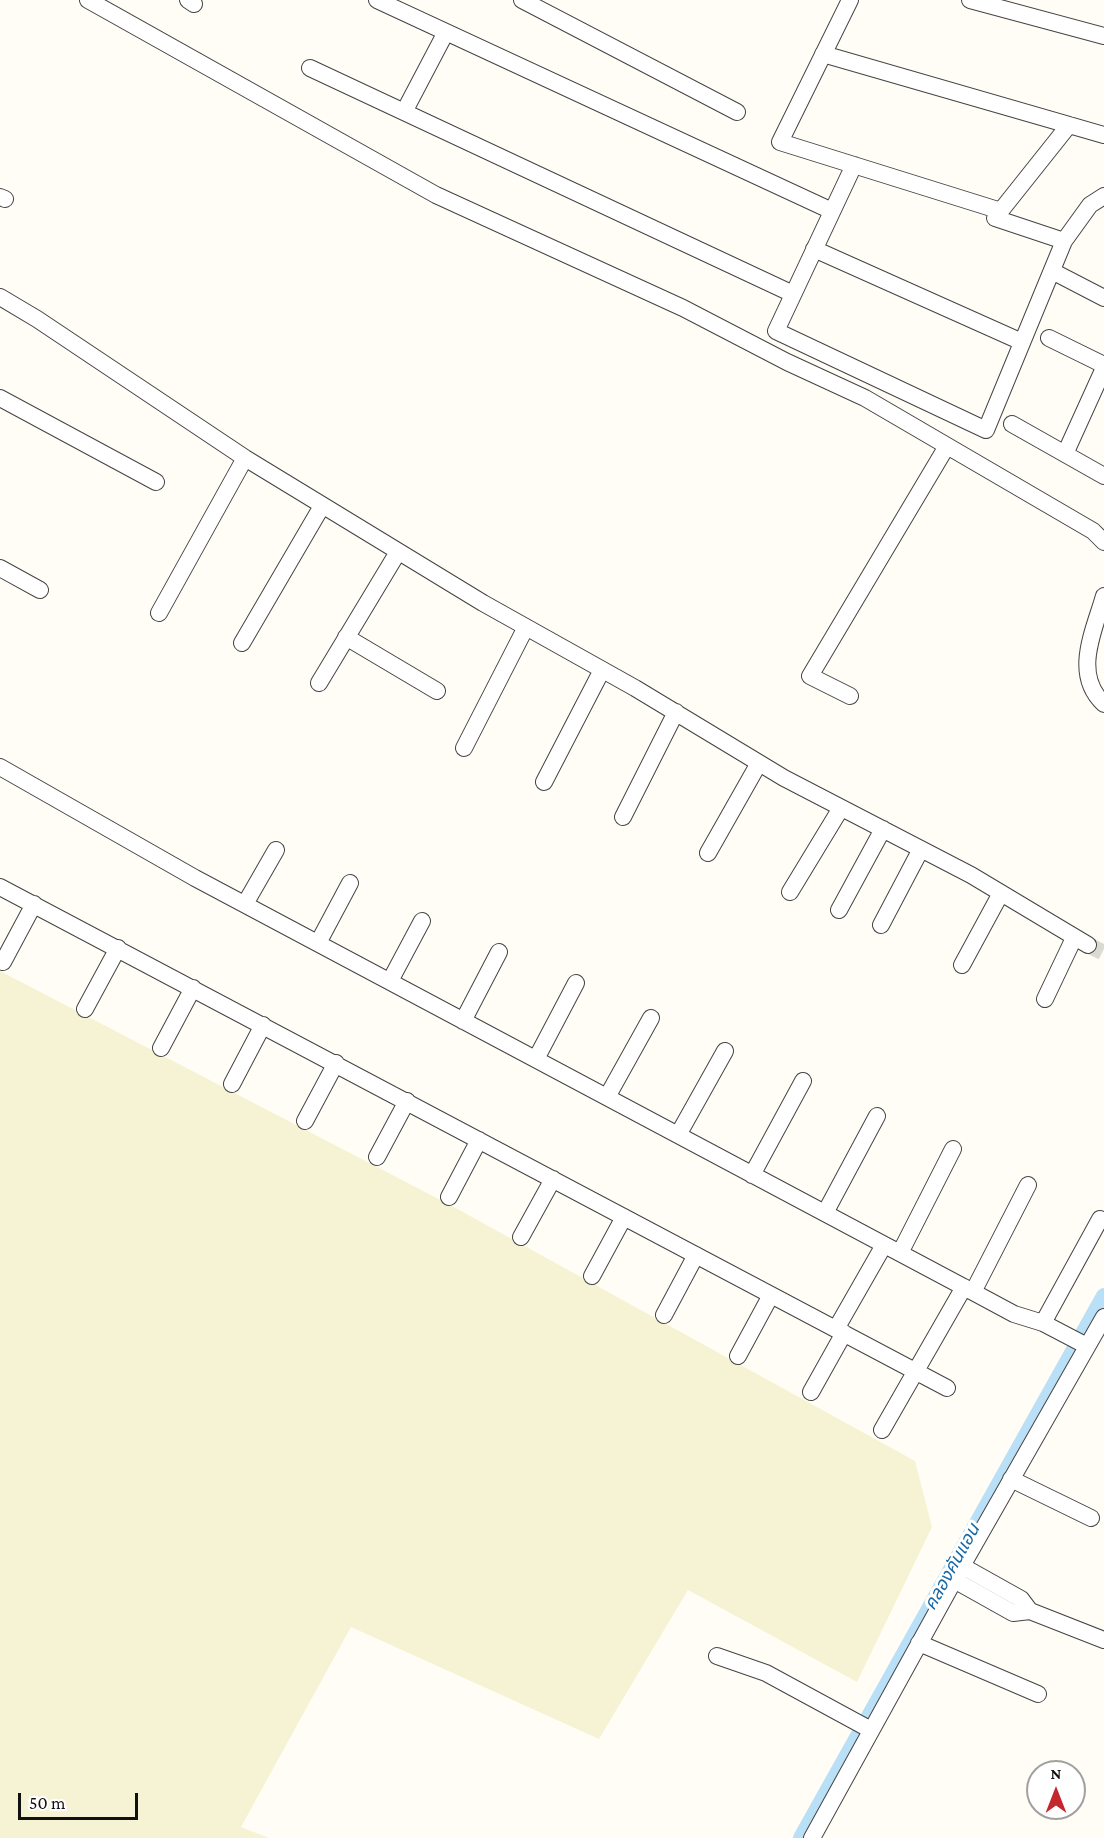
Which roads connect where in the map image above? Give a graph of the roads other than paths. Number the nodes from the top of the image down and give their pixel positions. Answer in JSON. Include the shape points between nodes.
{"nodes":[{"id":1,"x":88,"y":0,"type":"edge"},
{"id":2,"x":377,"y":0,"type":"edge"},
{"id":3,"x":522,"y":0,"type":"edge"},
{"id":4,"x":850,"y":0,"type":"edge"},
{"id":5,"x":970,"y":0,"type":"edge"},
{"id":6,"x":446,"y":32,"type":"junction"},
{"id":7,"x":1104,"y":36,"type":"edge"},
{"id":8,"x":823,"y":54,"type":"junction"},
{"id":9,"x":310,"y":68,"type":"dead end"},
{"id":10,"x":404,"y":112,"type":"junction"},
{"id":11,"x":737,"y":112,"type":"dead end"},
{"id":12,"x":1069,"y":125,"type":"junction"},
{"id":13,"x":1104,"y":135,"type":"edge"},
{"id":14,"x":854,"y":165,"type":"junction"},
{"id":15,"x":1104,"y":196,"type":"edge"},
{"id":16,"x":832,"y":211,"type":"junction"},
{"id":17,"x":1001,"y":211,"type":"junction"},
{"id":18,"x":1064,"y":241,"type":"junction"},
{"id":19,"x":814,"y":249,"type":"junction"},
{"id":20,"x":1052,"y":271,"type":"junction"},
{"id":21,"x":793,"y":294,"type":"junction"},
{"id":22,"x":0,"y":297,"type":"edge"},
{"id":23,"x":1104,"y":298,"type":"edge"},
{"id":24,"x":1049,"y":338,"type":"dead end"},
{"id":25,"x":1022,"y":342,"type":"junction"},
{"id":26,"x":1104,"y":367,"type":"edge"},
{"id":27,"x":0,"y":398,"type":"edge"},
{"id":28,"x":1012,"y":424,"type":"dead end"},
{"id":29,"x":947,"y":446,"type":"junction"},
{"id":30,"x":1065,"y":454,"type":"junction"},
{"id":31,"x":245,"y":458,"type":"junction"},
{"id":32,"x":1104,"y":476,"type":"edge"},
{"id":33,"x":156,"y":482,"type":"dead end"},
{"id":34,"x":322,"y":506,"type":"junction"},
{"id":35,"x":1104,"y":542,"type":"edge"},
{"id":36,"x":398,"y":552,"type":"junction"},
{"id":37,"x":0,"y":568,"type":"edge"},
{"id":38,"x":40,"y":590,"type":"dead end"},
{"id":39,"x":1104,"y":596,"type":"edge"},
{"id":40,"x":159,"y":614,"type":"dead end"},
{"id":41,"x":526,"y":627,"type":"junction"},
{"id":42,"x":346,"y":637,"type":"junction"},
{"id":43,"x":242,"y":643,"type":"dead end"},
{"id":44,"x":602,"y":669,"type":"junction"},
{"id":45,"x":319,"y":683,"type":"dead end"},
{"id":46,"x":437,"y":691,"type":"dead end"},
{"id":47,"x":850,"y":696,"type":"dead end"},
{"id":48,"x":1104,"y":704,"type":"edge"},
{"id":49,"x":676,"y":712,"type":"junction"},
{"id":50,"x":464,"y":748,"type":"dead end"},
{"id":51,"x":759,"y":763,"type":"junction"},
{"id":52,"x":0,"y":767,"type":"edge"},
{"id":53,"x":544,"y":782,"type":"dead end"},
{"id":54,"x":841,"y":808,"type":"junction"},
{"id":55,"x":623,"y":817,"type":"dead end"},
{"id":56,"x":884,"y":829,"type":"junction"},
{"id":57,"x":921,"y":849,"type":"junction"},
{"id":58,"x":276,"y":850,"type":"dead end"},
{"id":59,"x":708,"y":853,"type":"dead end"},
{"id":60,"x":350,"y":883,"type":"dead end"},
{"id":61,"x":0,"y":887,"type":"edge"},
{"id":62,"x":790,"y":892,"type":"dead end"},
{"id":63,"x":1000,"y":893,"type":"junction"},
{"id":64,"x":34,"y":904,"type":"junction"},
{"id":65,"x":245,"y":904,"type":"junction"},
{"id":66,"x":839,"y":910,"type":"dead end"},
{"id":67,"x":422,"y":921,"type":"dead end"},
{"id":68,"x":881,"y":925,"type":"dead end"},
{"id":69,"x":318,"y":943,"type":"junction"},
{"id":70,"x":118,"y":948,"type":"junction"},
{"id":71,"x":499,"y":952,"type":"dead end"},
{"id":72,"x":3,"y":962,"type":"dead end"},
{"id":73,"x":962,"y":964,"type":"dead end"},
{"id":74,"x":390,"y":981,"type":"junction"},
{"id":75,"x":576,"y":983,"type":"dead end"},
{"id":76,"x":193,"y":987,"type":"junction"},
{"id":77,"x":1045,"y":999,"type":"dead end"},
{"id":78,"x":86,"y":1009,"type":"dead end"},
{"id":79,"x":651,"y":1018,"type":"dead end"},
{"id":80,"x":463,"y":1021,"type":"junction"},
{"id":81,"x":263,"y":1025,"type":"junction"},
{"id":82,"x":161,"y":1048,"type":"dead end"},
{"id":83,"x":725,"y":1051,"type":"dead end"},
{"id":84,"x":536,"y":1059,"type":"junction"},
{"id":85,"x":336,"y":1063,"type":"junction"},
{"id":86,"x":803,"y":1081,"type":"dead end"},
{"id":87,"x":232,"y":1084,"type":"dead end"},
{"id":88,"x":607,"y":1097,"type":"junction"},
{"id":89,"x":407,"y":1101,"type":"junction"},
{"id":90,"x":878,"y":1116,"type":"dead end"},
{"id":91,"x":305,"y":1121,"type":"dead end"},
{"id":92,"x":678,"y":1135,"type":"junction"},
{"id":93,"x":479,"y":1140,"type":"junction"},
{"id":94,"x":953,"y":1149,"type":"dead end"},
{"id":95,"x":377,"y":1157,"type":"dead end"},
{"id":96,"x":752,"y":1175,"type":"junction"},
{"id":97,"x":552,"y":1179,"type":"junction"},
{"id":98,"x":1028,"y":1185,"type":"dead end"},
{"id":99,"x":449,"y":1197,"type":"dead end"},
{"id":100,"x":825,"y":1213,"type":"junction"},
{"id":101,"x":624,"y":1217,"type":"junction"},
{"id":102,"x":1100,"y":1219,"type":"dead end"},
{"id":103,"x":522,"y":1237,"type":"dead end"},
{"id":104,"x":884,"y":1245,"type":"junction"},
{"id":105,"x":900,"y":1253,"type":"junction"},
{"id":106,"x":696,"y":1255,"type":"junction"},
{"id":107,"x":592,"y":1276,"type":"dead end"},
{"id":108,"x":968,"y":1290,"type":"junction"},
{"id":109,"x":771,"y":1295,"type":"junction"},
{"id":110,"x":664,"y":1315,"type":"dead end"},
{"id":111,"x":1104,"y":1317,"type":"edge"},
{"id":112,"x":1049,"y":1326,"type":"junction"},
{"id":113,"x":840,"y":1331,"type":"junction"},
{"id":114,"x":1083,"y":1344,"type":"junction"},
{"id":115,"x":738,"y":1356,"type":"dead end"},
{"id":116,"x":915,"y":1371,"type":"junction"},
{"id":117,"x":947,"y":1388,"type":"dead end"},
{"id":118,"x":811,"y":1392,"type":"dead end"},
{"id":119,"x":882,"y":1430,"type":"dead end"},
{"id":120,"x":1011,"y":1479,"type":"junction"},
{"id":121,"x":1091,"y":1518,"type":"dead end"},
{"id":122,"x":958,"y":1573,"type":"junction"},
{"id":123,"x":1104,"y":1640,"type":"edge"},
{"id":124,"x":919,"y":1643,"type":"junction"},
{"id":125,"x":717,"y":1656,"type":"dead end"},
{"id":126,"x":1038,"y":1694,"type":"dead end"},
{"id":127,"x":869,"y":1729,"type":"junction"},
{"id":128,"x":812,"y":1838,"type":"edge"}],
"edges":[{"from":1,"to":29,"type":"street","via":[[436,195],[683,308],[865,398]]},
{"from":2,"to":6,"type":"street"},
{"from":3,"to":11,"type":"street"},
{"from":4,"to":8,"type":"street"},
{"from":5,"to":7,"type":"street"},
{"from":6,"to":10,"type":"street"},
{"from":6,"to":16,"type":"street"},
{"from":8,"to":12,"type":"street"},
{"from":8,"to":14,"type":"street","via":[[780,142]]},
{"from":9,"to":10,"type":"street"},
{"from":10,"to":21,"type":"street"},
{"from":12,"to":13,"type":"street"},
{"from":12,"to":17,"type":"street"},
{"from":14,"to":16,"type":"street"},
{"from":14,"to":17,"type":"street"},
{"from":15,"to":18,"type":"street","via":[[1090,205]]},
{"from":16,"to":19,"type":"street"},
{"from":17,"to":18,"type":"street","via":[[995,218]]},
{"from":18,"to":20,"type":"street"},
{"from":19,"to":21,"type":"street"},
{"from":19,"to":25,"type":"street"},
{"from":20,"to":23,"type":"street"},
{"from":20,"to":25,"type":"street"},
{"from":21,"to":25,"type":"street","via":[[776,331],[986,430]]},
{"from":22,"to":31,"type":"street"},
{"from":24,"to":26,"type":"street"},
{"from":26,"to":30,"type":"street"},
{"from":27,"to":33,"type":"street"},
{"from":28,"to":30,"type":"street"},
{"from":29,"to":35,"type":"street","via":[[1093,531]]},
{"from":29,"to":47,"type":"street","via":[[810,676]]},
{"from":30,"to":32,"type":"street"},
{"from":31,"to":34,"type":"street"},
{"from":31,"to":40,"type":"street"},
{"from":34,"to":36,"type":"street"},
{"from":34,"to":43,"type":"street"},
{"from":36,"to":41,"type":"street"},
{"from":36,"to":42,"type":"street"},
{"from":37,"to":38,"type":"street"},
{"from":39,"to":48,"type":"street","via":[[1085,673]]},
{"from":41,"to":44,"type":"street"},
{"from":41,"to":50,"type":"street"},
{"from":42,"to":45,"type":"street"},
{"from":42,"to":46,"type":"street"},
{"from":44,"to":49,"type":"street"},
{"from":44,"to":53,"type":"street"},
{"from":49,"to":51,"type":"street"},
{"from":49,"to":55,"type":"street"},
{"from":51,"to":54,"type":"street"},
{"from":51,"to":59,"type":"street"},
{"from":52,"to":65,"type":"street"},
{"from":54,"to":56,"type":"street"},
{"from":54,"to":62,"type":"street"},
{"from":56,"to":57,"type":"street"},
{"from":56,"to":66,"type":"street"},
{"from":57,"to":63,"type":"street"},
{"from":57,"to":68,"type":"street"},
{"from":58,"to":65,"type":"street"},
{"from":60,"to":69,"type":"street"},
{"from":61,"to":64,"type":"street"},
{"from":63,"to":73,"type":"street"},
{"from":63,"to":77,"type":"street","via":[[1081,942]]},
{"from":64,"to":70,"type":"street"},
{"from":64,"to":72,"type":"street"},
{"from":65,"to":69,"type":"street"},
{"from":67,"to":74,"type":"street"},
{"from":69,"to":74,"type":"street"},
{"from":70,"to":76,"type":"street"},
{"from":70,"to":78,"type":"street"},
{"from":71,"to":80,"type":"street"},
{"from":74,"to":80,"type":"street"},
{"from":75,"to":84,"type":"street"},
{"from":76,"to":81,"type":"street"},
{"from":76,"to":82,"type":"street"},
{"from":79,"to":88,"type":"street"},
{"from":80,"to":84,"type":"street"},
{"from":81,"to":85,"type":"street"},
{"from":81,"to":87,"type":"street"},
{"from":83,"to":92,"type":"street"},
{"from":84,"to":88,"type":"street"},
{"from":85,"to":89,"type":"street"},
{"from":85,"to":91,"type":"street"},
{"from":86,"to":96,"type":"street"},
{"from":88,"to":92,"type":"street"},
{"from":89,"to":93,"type":"street"},
{"from":89,"to":95,"type":"street"},
{"from":90,"to":100,"type":"street"},
{"from":92,"to":96,"type":"street"},
{"from":93,"to":97,"type":"street"},
{"from":93,"to":99,"type":"street"},
{"from":94,"to":105,"type":"street"},
{"from":96,"to":100,"type":"street"},
{"from":97,"to":101,"type":"street"},
{"from":97,"to":103,"type":"street"},
{"from":98,"to":108,"type":"street"},
{"from":100,"to":104,"type":"street"},
{"from":101,"to":106,"type":"street"},
{"from":101,"to":107,"type":"street"},
{"from":102,"to":112,"type":"street"},
{"from":104,"to":105,"type":"street"},
{"from":104,"to":113,"type":"street"},
{"from":105,"to":108,"type":"street"},
{"from":106,"to":109,"type":"street"},
{"from":106,"to":110,"type":"street"},
{"from":108,"to":112,"type":"street","via":[[1014,1314]]},
{"from":108,"to":116,"type":"street"},
{"from":109,"to":113,"type":"street"},
{"from":109,"to":115,"type":"street"},
{"from":111,"to":114,"type":"street"},
{"from":112,"to":114,"type":"street"},
{"from":113,"to":116,"type":"street"},
{"from":113,"to":118,"type":"street"},
{"from":114,"to":120,"type":"street"},
{"from":116,"to":117,"type":"street"},
{"from":116,"to":119,"type":"street"},
{"from":120,"to":121,"type":"street"},
{"from":120,"to":122,"type":"street"},
{"from":122,"to":123,"type":"street","via":[[1013,1613],[1030,1611]]},
{"from":122,"to":124,"type":"street"},
{"from":124,"to":126,"type":"street"},
{"from":124,"to":127,"type":"street"},
{"from":125,"to":127,"type":"street","via":[[766,1673]]},
{"from":127,"to":128,"type":"street"}]}
